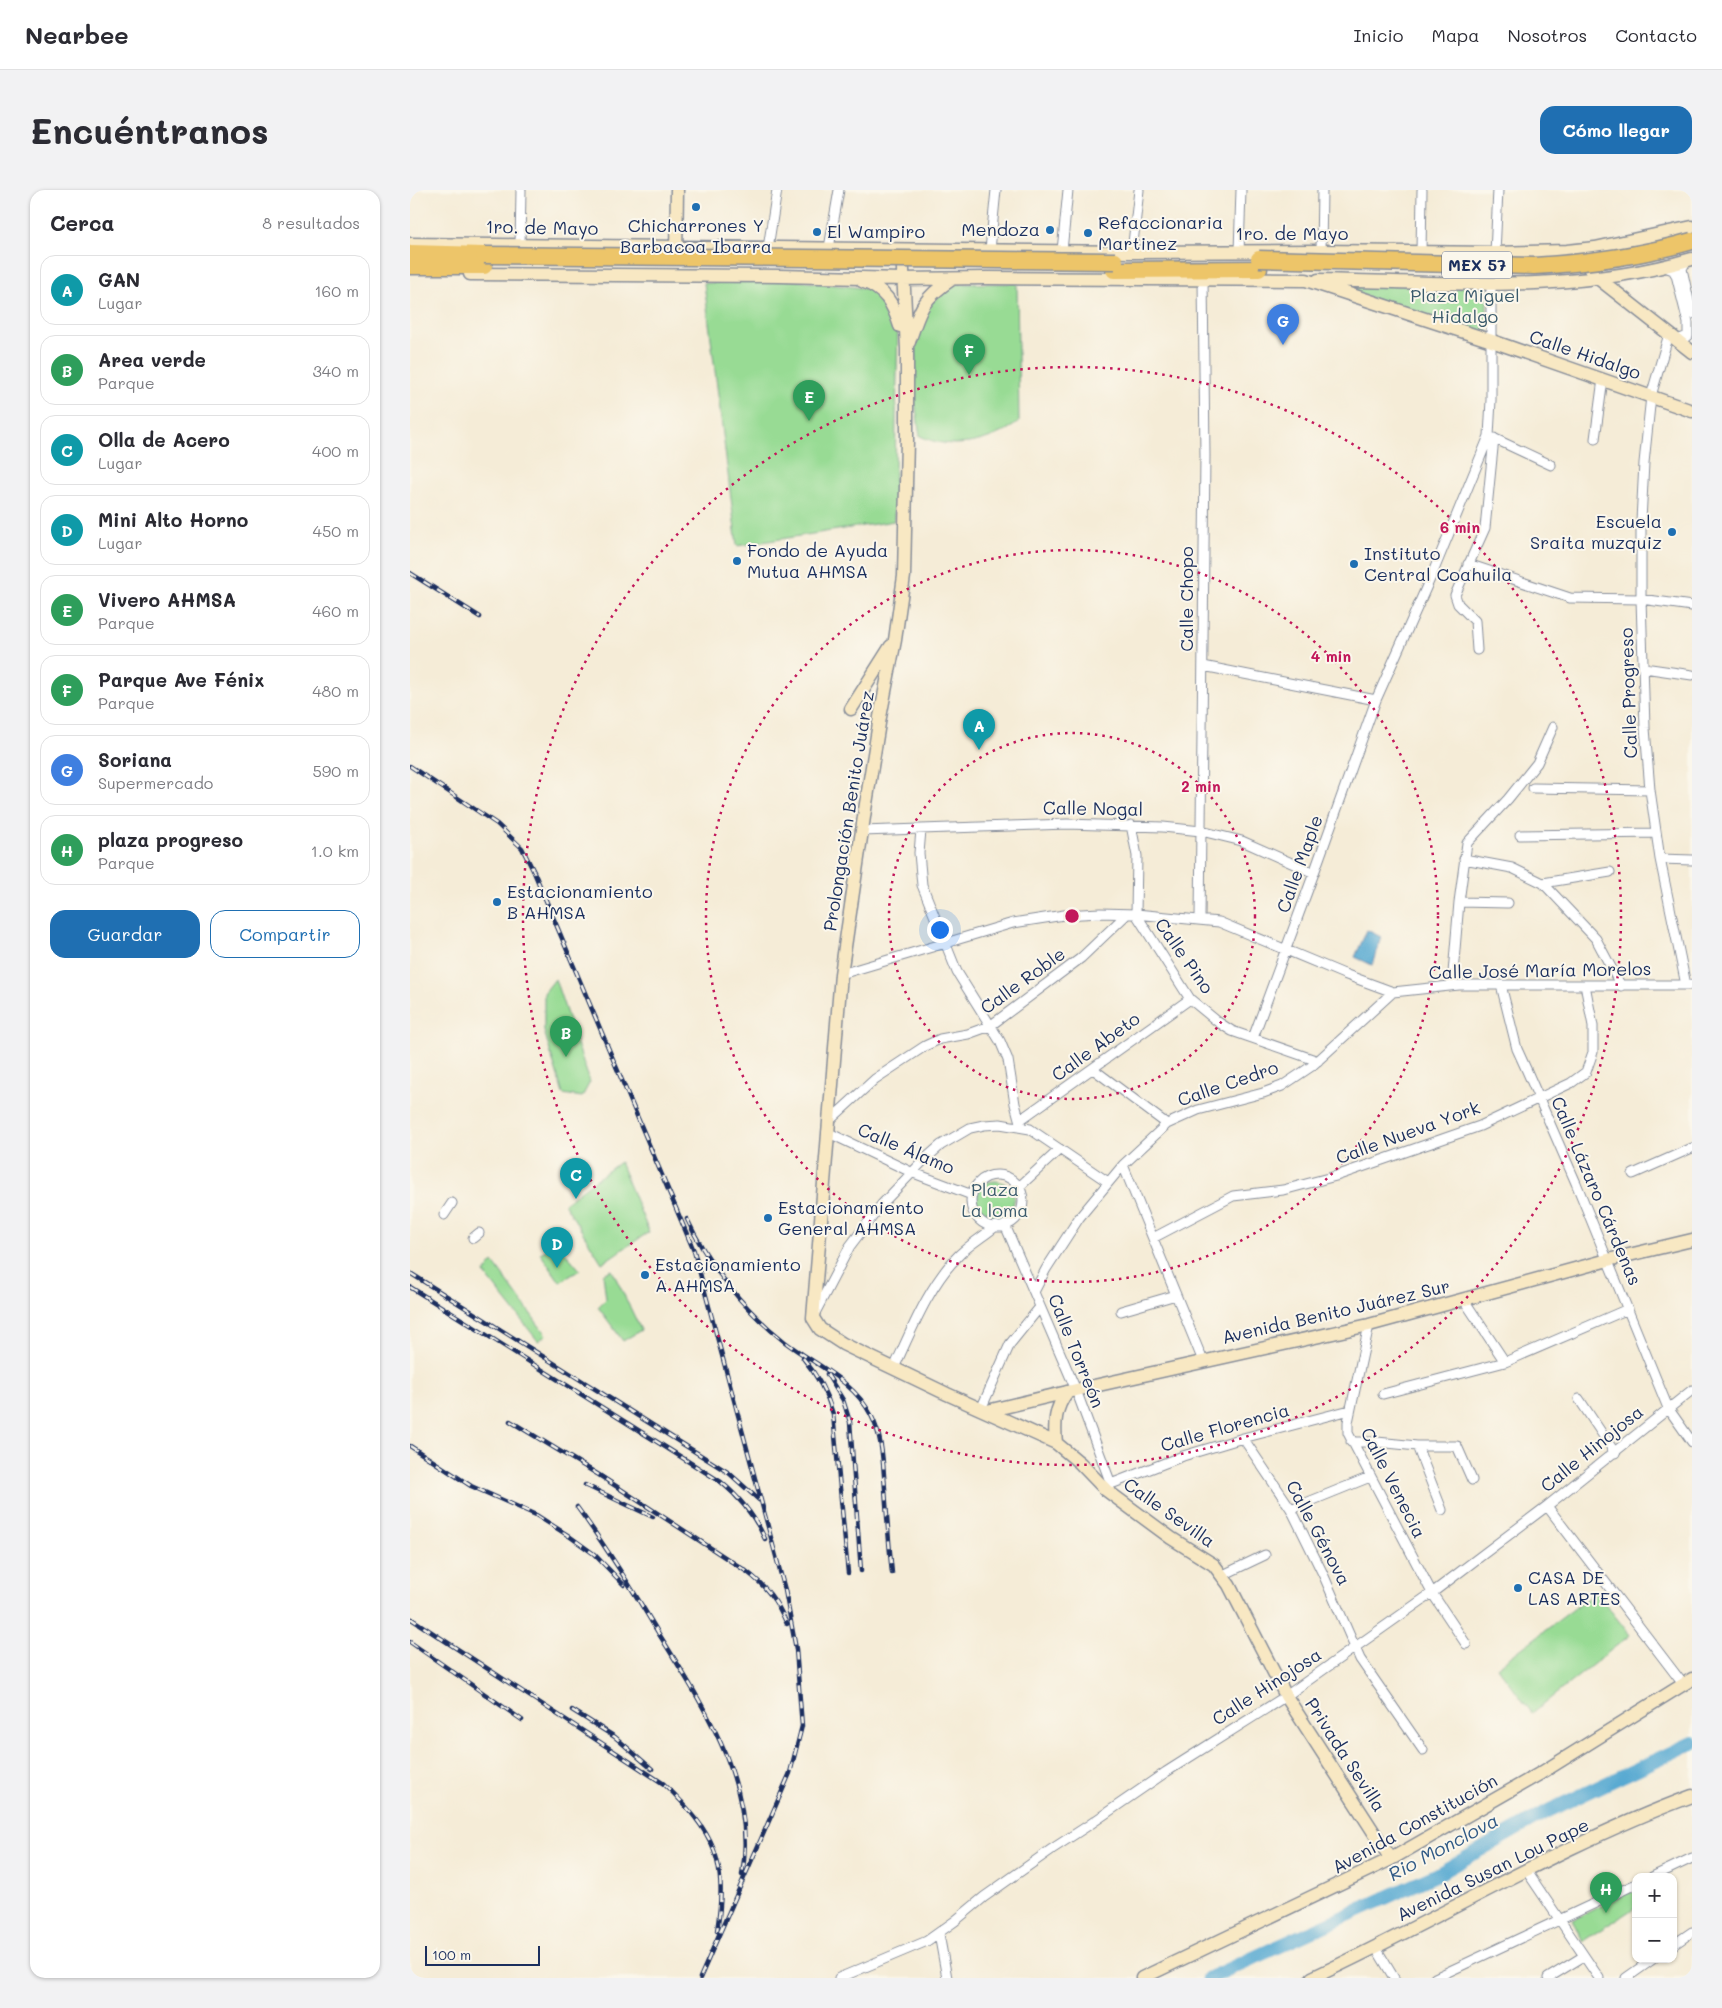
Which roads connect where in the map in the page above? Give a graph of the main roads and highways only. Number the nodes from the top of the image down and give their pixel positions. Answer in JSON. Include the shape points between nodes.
{"nodes":[{"id":1,"x":1692,"y":240,"type":"edge"},
{"id":2,"x":410,"y":253,"type":"edge"},
{"id":3,"x":1690,"y":257,"type":"edge"},
{"id":4,"x":484,"y":260,"type":"junction"},
{"id":5,"x":1259,"y":264,"type":"junction"},
{"id":6,"x":410,"y":266,"type":"edge"}],
"edges":[{"from":1,"to":5,"type":"highway","number":"MEX 57","bridge":true,"via":[[1631,256],[1534,266]]},
{"from":2,"to":4,"type":"highway","number":"MEX 57"},
{"from":3,"to":5,"type":"highway","number":"MEX 57","via":[[1551,276],[1487,276]]},
{"from":4,"to":5,"type":"highway","number":"MEX 57","bridge":true},
{"from":4,"to":6,"type":"highway","number":"MEX 57"}]}
